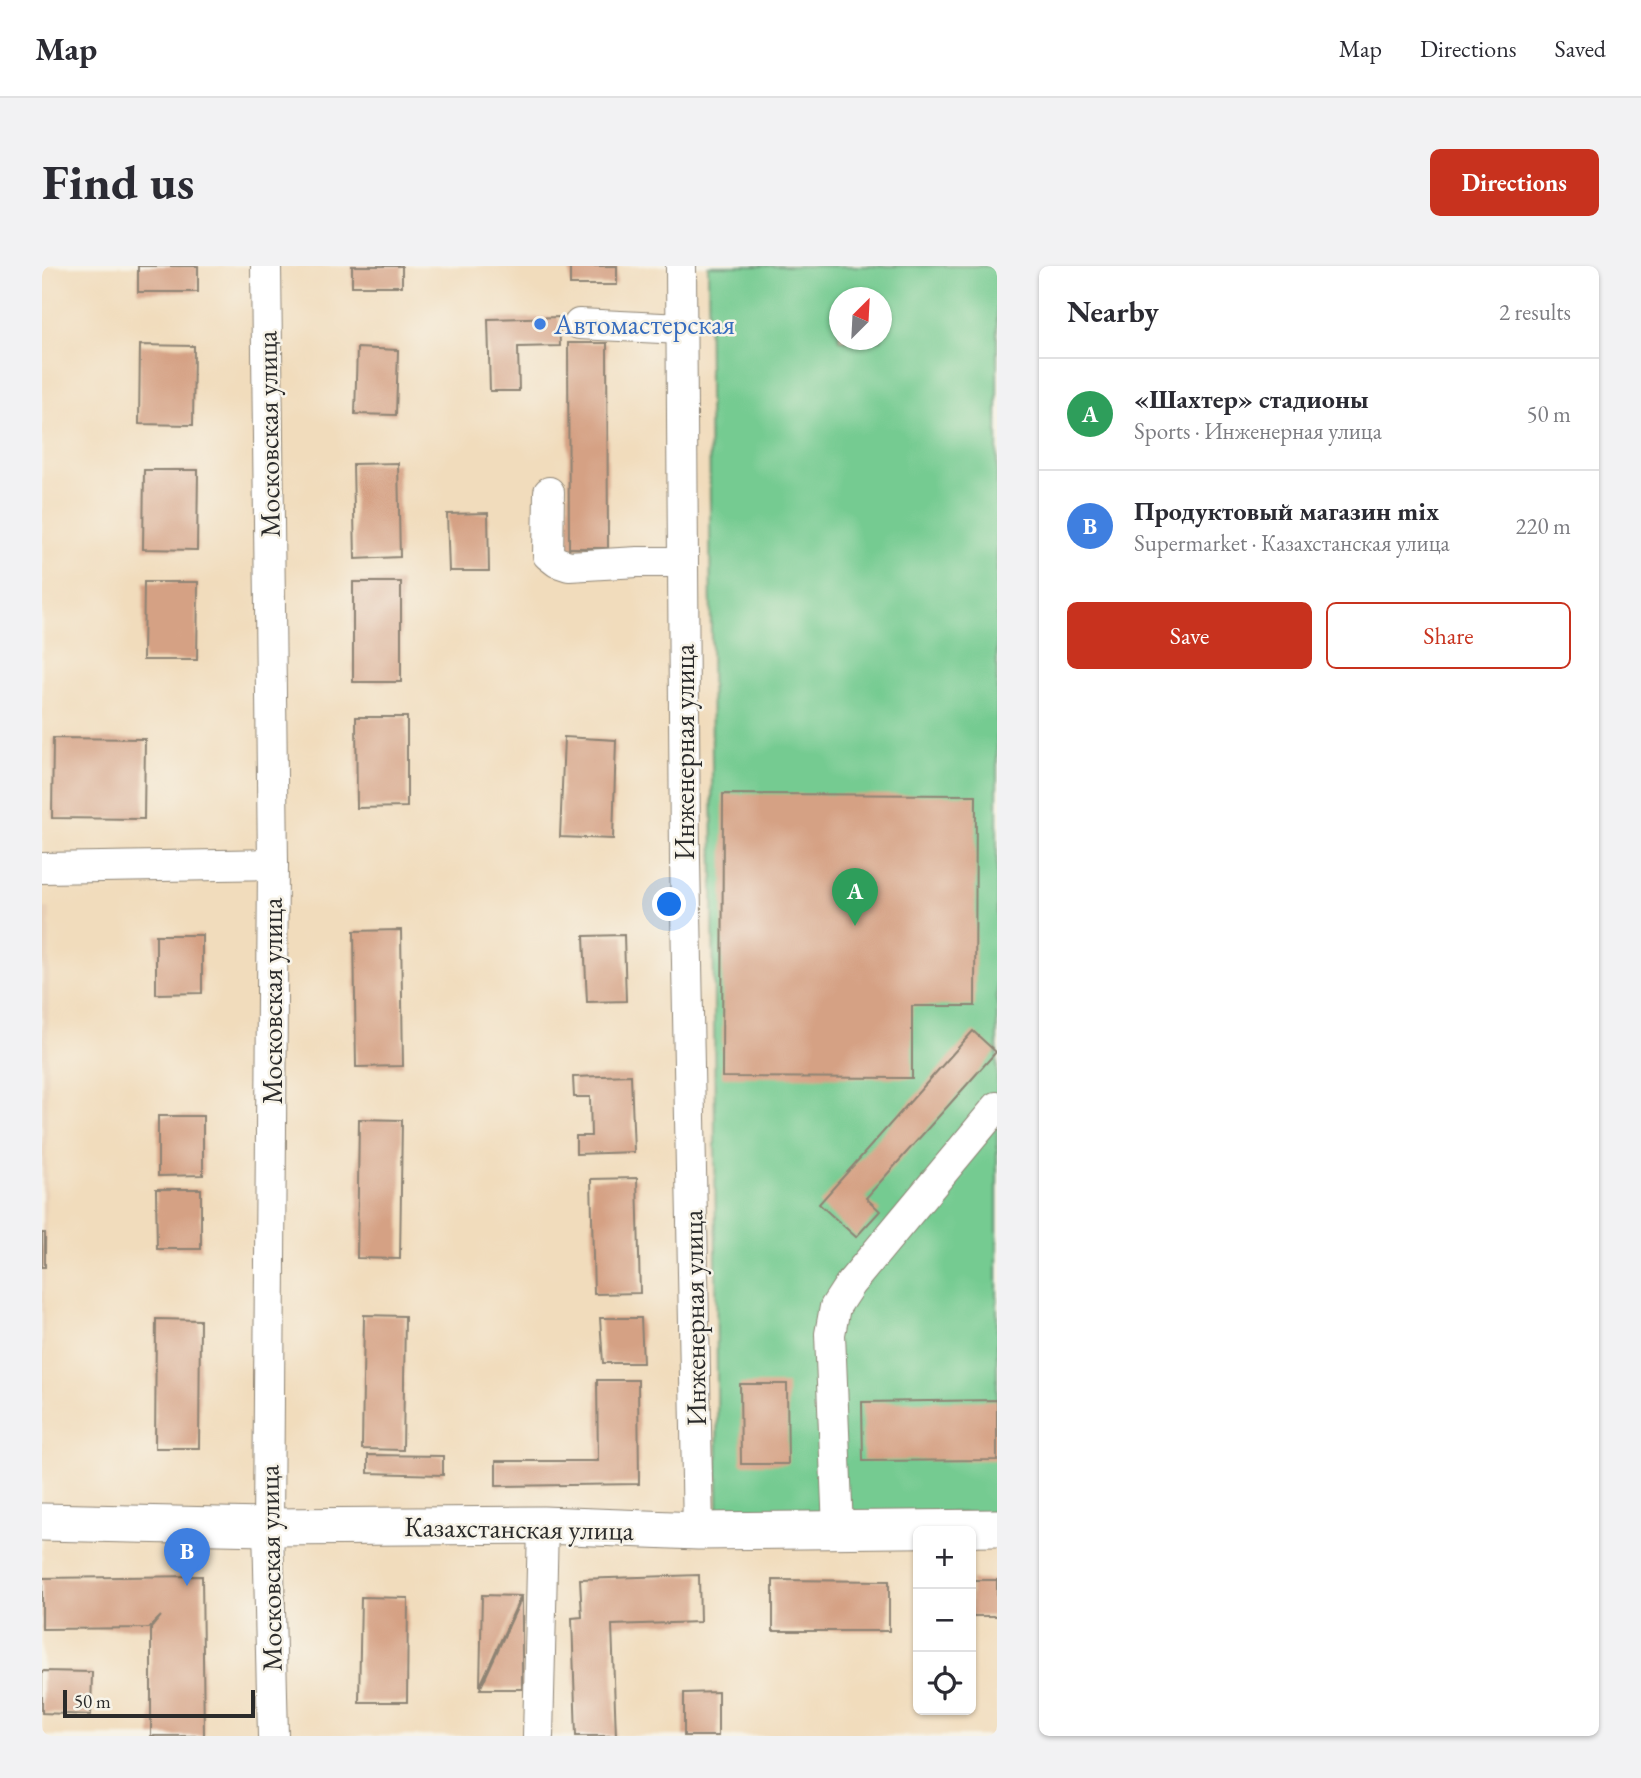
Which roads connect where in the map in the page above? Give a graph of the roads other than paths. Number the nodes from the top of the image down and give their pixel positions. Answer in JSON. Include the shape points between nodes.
{"nodes":[{"id":1,"x":266,"y":266,"type":"edge"},
{"id":2,"x":681,"y":266,"type":"edge"},
{"id":3,"x":579,"y":324,"type":"dead end"},
{"id":4,"x":682,"y":329,"type":"junction"},
{"id":5,"x":549,"y":492,"type":"dead end"},
{"id":6,"x":683,"y":562,"type":"junction"},
{"id":7,"x":273,"y":863,"type":"junction"},
{"id":8,"x":42,"y":868,"type":"edge"},
{"id":9,"x":997,"y":1107,"type":"edge"},
{"id":10,"x":42,"y":1522,"type":"edge"},
{"id":11,"x":543,"y":1525,"type":"junction"},
{"id":12,"x":268,"y":1527,"type":"junction"},
{"id":13,"x":997,"y":1528,"type":"edge"},
{"id":14,"x":838,"y":1530,"type":"junction"},
{"id":15,"x":698,"y":1531,"type":"junction"},
{"id":16,"x":273,"y":1736,"type":"edge"},
{"id":17,"x":538,"y":1736,"type":"edge"}],
"edges":[{"from":1,"to":7,"type":"street","name":"Московская улица"},
{"from":2,"to":4,"type":"street","name":"Инженерная улица"},
{"from":3,"to":4,"type":"street"},
{"from":4,"to":6,"type":"street","name":"Инженерная улица"},
{"from":5,"to":6,"type":"street","via":[[548,555],[557,562],[569,566]]},
{"from":6,"to":15,"type":"street","name":"Инженерная улица"},
{"from":7,"to":8,"type":"street"},
{"from":7,"to":12,"type":"street","name":"Московская улица"},
{"from":9,"to":14,"type":"street","via":[[835,1307],[830,1334]]},
{"from":10,"to":12,"type":"main road","name":"Казахстанская улица"},
{"from":11,"to":12,"type":"main road","name":"Казахстанская улица"},
{"from":11,"to":15,"type":"main road","name":"Казахстанская улица"},
{"from":11,"to":17,"type":"street"},
{"from":12,"to":16,"type":"street","name":"Московская улица"},
{"from":13,"to":14,"type":"main road","name":"Казахстанская улица"},
{"from":14,"to":15,"type":"main road","name":"Казахстанская улица"}]}
